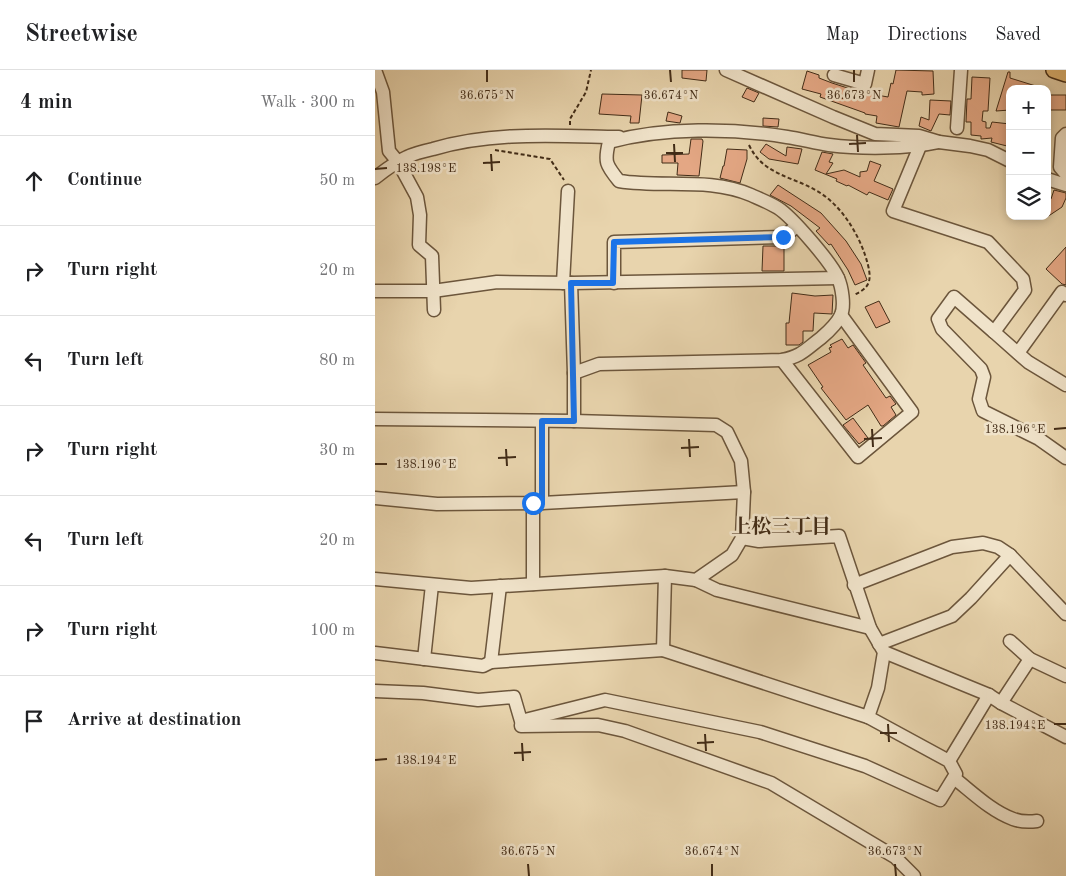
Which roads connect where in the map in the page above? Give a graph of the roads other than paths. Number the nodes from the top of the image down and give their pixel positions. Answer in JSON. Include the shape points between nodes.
{"nodes":[{"id":1,"x":375,"y":70,"type":"edge"},
{"id":2,"x":726,"y":70,"type":"edge"},
{"id":3,"x":868,"y":70,"type":"edge"},
{"id":4,"x":961,"y":70,"type":"edge"},
{"id":5,"x":1054,"y":70,"type":"edge"},
{"id":6,"x":1066,"y":74,"type":"edge"},
{"id":7,"x":834,"y":75,"type":"dead end"},
{"id":8,"x":957,"y":128,"type":"dead end"},
{"id":9,"x":1066,"y":134,"type":"edge"},
{"id":10,"x":626,"y":137,"type":"junction"},
{"id":11,"x":939,"y":142,"type":"junction"},
{"id":12,"x":920,"y":146,"type":"junction"},
{"id":13,"x":1006,"y":159,"type":"edge"},
{"id":14,"x":398,"y":162,"type":"junction"},
{"id":15,"x":1066,"y":174,"type":"edge"},
{"id":16,"x":375,"y":178,"type":"edge"},
{"id":17,"x":1051,"y":180,"type":"edge"},
{"id":18,"x":1066,"y":185,"type":"edge"},
{"id":19,"x":568,"y":191,"type":"road end"},
{"id":20,"x":797,"y":226,"type":"junction"},
{"id":21,"x":838,"y":278,"type":"junction"},
{"id":22,"x":567,"y":283,"type":"junction"},
{"id":23,"x":613,"y":283,"type":"junction"},
{"id":24,"x":375,"y":291,"type":"edge"},
{"id":25,"x":433,"y":291,"type":"junction"},
{"id":26,"x":1066,"y":295,"type":"edge"},
{"id":27,"x":433,"y":310,"type":"dead end"},
{"id":28,"x":841,"y":315,"type":"junction"},
{"id":29,"x":994,"y":332,"type":"junction"},
{"id":30,"x":1018,"y":353,"type":"junction"},
{"id":31,"x":782,"y":360,"type":"junction"},
{"id":32,"x":574,"y":373,"type":"junction"},
{"id":33,"x":1066,"y":384,"type":"edge"},
{"id":34,"x":375,"y":419,"type":"edge"},
{"id":35,"x":542,"y":421,"type":"junction"},
{"id":36,"x":574,"y":421,"type":"junction"},
{"id":37,"x":1066,"y":458,"type":"edge"},
{"id":38,"x":744,"y":492,"type":"junction"},
{"id":39,"x":375,"y":498,"type":"edge"},
{"id":40,"x":537,"y":503,"type":"junction"},
{"id":41,"x":742,"y":538,"type":"junction"},
{"id":42,"x":1010,"y":555,"type":"junction"},
{"id":43,"x":665,"y":576,"type":"junction"},
{"id":44,"x":375,"y":579,"type":"edge"},
{"id":45,"x":696,"y":580,"type":"junction"},
{"id":46,"x":533,"y":584,"type":"junction"},
{"id":47,"x":432,"y":585,"type":"junction"},
{"id":48,"x":855,"y":585,"type":"junction"},
{"id":49,"x":500,"y":586,"type":"junction"},
{"id":50,"x":1066,"y":614,"type":"edge"},
{"id":51,"x":870,"y":628,"type":"junction"},
{"id":52,"x":1010,"y":641,"type":"dead end"},
{"id":53,"x":882,"y":648,"type":"junction"},
{"id":54,"x":663,"y":650,"type":"junction"},
{"id":55,"x":375,"y":653,"type":"edge"},
{"id":56,"x":424,"y":659,"type":"junction"},
{"id":57,"x":1030,"y":659,"type":"junction"},
{"id":58,"x":491,"y":662,"type":"junction"},
{"id":59,"x":1066,"y":676,"type":"edge"},
{"id":60,"x":375,"y":691,"type":"edge"},
{"id":61,"x":989,"y":695,"type":"junction"},
{"id":62,"x":1001,"y":703,"type":"junction"},
{"id":63,"x":868,"y":717,"type":"junction"},
{"id":64,"x":521,"y":721,"type":"junction"},
{"id":65,"x":1066,"y":737,"type":"edge"},
{"id":66,"x":949,"y":761,"type":"junction"},
{"id":67,"x":954,"y":778,"type":"junction"},
{"id":68,"x":1037,"y":821,"type":"dead end"},
{"id":69,"x":914,"y":876,"type":"edge"}],
"edges":[{"from":1,"to":14,"type":"street","via":[[383,92],[389,151]]},
{"from":2,"to":11,"type":"street","via":[[875,134],[919,136]]},
{"from":3,"to":7,"type":"street","via":[[865,84]]},
{"from":4,"to":8,"type":"street"},
{"from":5,"to":6,"type":"main road"},
{"from":9,"to":15,"type":"street","via":[[1062,138],[1059,167]]},
{"from":10,"to":12,"type":"street","via":[[675,131],[745,133],[829,145]]},
{"from":10,"to":14,"type":"street","via":[[489,138],[448,144]]},
{"from":10,"to":20,"type":"street","via":[[609,142],[606,154],[608,167],[619,181],[717,185],[750,194],[780,209]]},
{"from":11,"to":12,"type":"street"},
{"from":11,"to":13,"type":"street","via":[[988,150]]},
{"from":12,"to":29,"type":"street","via":[[893,211],[988,242],[1023,278],[1025,290]]},
{"from":14,"to":16,"type":"street"},
{"from":14,"to":25,"type":"street","via":[[417,197],[419,245],[432,256]]},
{"from":17,"to":18,"type":"street"},
{"from":19,"to":22,"type":"street"},
{"from":20,"to":21,"type":"street"},
{"from":20,"to":23,"type":"street","via":[[783,237],[614,242]]},
{"from":21,"to":23,"type":"street"},
{"from":21,"to":28,"type":"street"},
{"from":22,"to":23,"type":"street"},
{"from":22,"to":25,"type":"street","via":[[497,282]]},
{"from":22,"to":32,"type":"street"},
{"from":24,"to":25,"type":"street"},
{"from":25,"to":27,"type":"street"},
{"from":26,"to":30,"type":"street","via":[[1062,292]]},
{"from":28,"to":31,"type":"street","via":[[830,331],[798,356]]},
{"from":28,"to":31,"type":"street","via":[[912,412],[859,457]]},
{"from":29,"to":30,"type":"street"},
{"from":29,"to":37,"type":"street","via":[[954,297],[938,319],[942,329],[981,369],[984,377],[979,399],[983,411],[1039,438]]},
{"from":30,"to":33,"type":"street"},
{"from":31,"to":32,"type":"street","via":[[599,364]]},
{"from":32,"to":36,"type":"street"},
{"from":34,"to":35,"type":"street"},
{"from":35,"to":36,"type":"street"},
{"from":35,"to":40,"type":"street"},
{"from":36,"to":38,"type":"street","via":[[716,425],[727,432],[741,461]]},
{"from":38,"to":40,"type":"street"},
{"from":38,"to":41,"type":"street"},
{"from":39,"to":40,"type":"street","via":[[437,504]]},
{"from":40,"to":46,"type":"street"},
{"from":41,"to":45,"type":"street","via":[[732,555]]},
{"from":41,"to":48,"type":"street","via":[[839,536]]},
{"from":42,"to":48,"type":"street","via":[[983,543],[959,545]]},
{"from":42,"to":50,"type":"street"},
{"from":42,"to":53,"type":"street","via":[[952,616]]},
{"from":43,"to":45,"type":"street"},
{"from":43,"to":46,"type":"street"},
{"from":43,"to":54,"type":"street"},
{"from":44,"to":47,"type":"street"},
{"from":45,"to":51,"type":"street","via":[[717,590]]},
{"from":46,"to":49,"type":"street"},
{"from":47,"to":49,"type":"street"},
{"from":47,"to":56,"type":"street"},
{"from":48,"to":51,"type":"street"},
{"from":49,"to":58,"type":"street"},
{"from":51,"to":53,"type":"street"},
{"from":52,"to":57,"type":"street"},
{"from":53,"to":61,"type":"street"},
{"from":53,"to":63,"type":"street","via":[[878,688]]},
{"from":54,"to":58,"type":"street"},
{"from":54,"to":63,"type":"street"},
{"from":55,"to":56,"type":"street"},
{"from":56,"to":58,"type":"street","via":[[483,666]]},
{"from":57,"to":59,"type":"street"},
{"from":57,"to":62,"type":"street"},
{"from":60,"to":64,"type":"street","via":[[478,700],[514,697]]},
{"from":61,"to":62,"type":"street"},
{"from":61,"to":66,"type":"street"},
{"from":62,"to":65,"type":"street"},
{"from":63,"to":66,"type":"street"},
{"from":64,"to":67,"type":"street","via":[[605,700],[760,732],[865,766],[940,800]]},
{"from":64,"to":69,"type":"street","via":[[521,726],[598,725],[625,731],[771,783],[895,857]]},
{"from":66,"to":67,"type":"street","via":[[956,774]]},
{"from":67,"to":68,"type":"street","via":[[1013,820]]}]}
